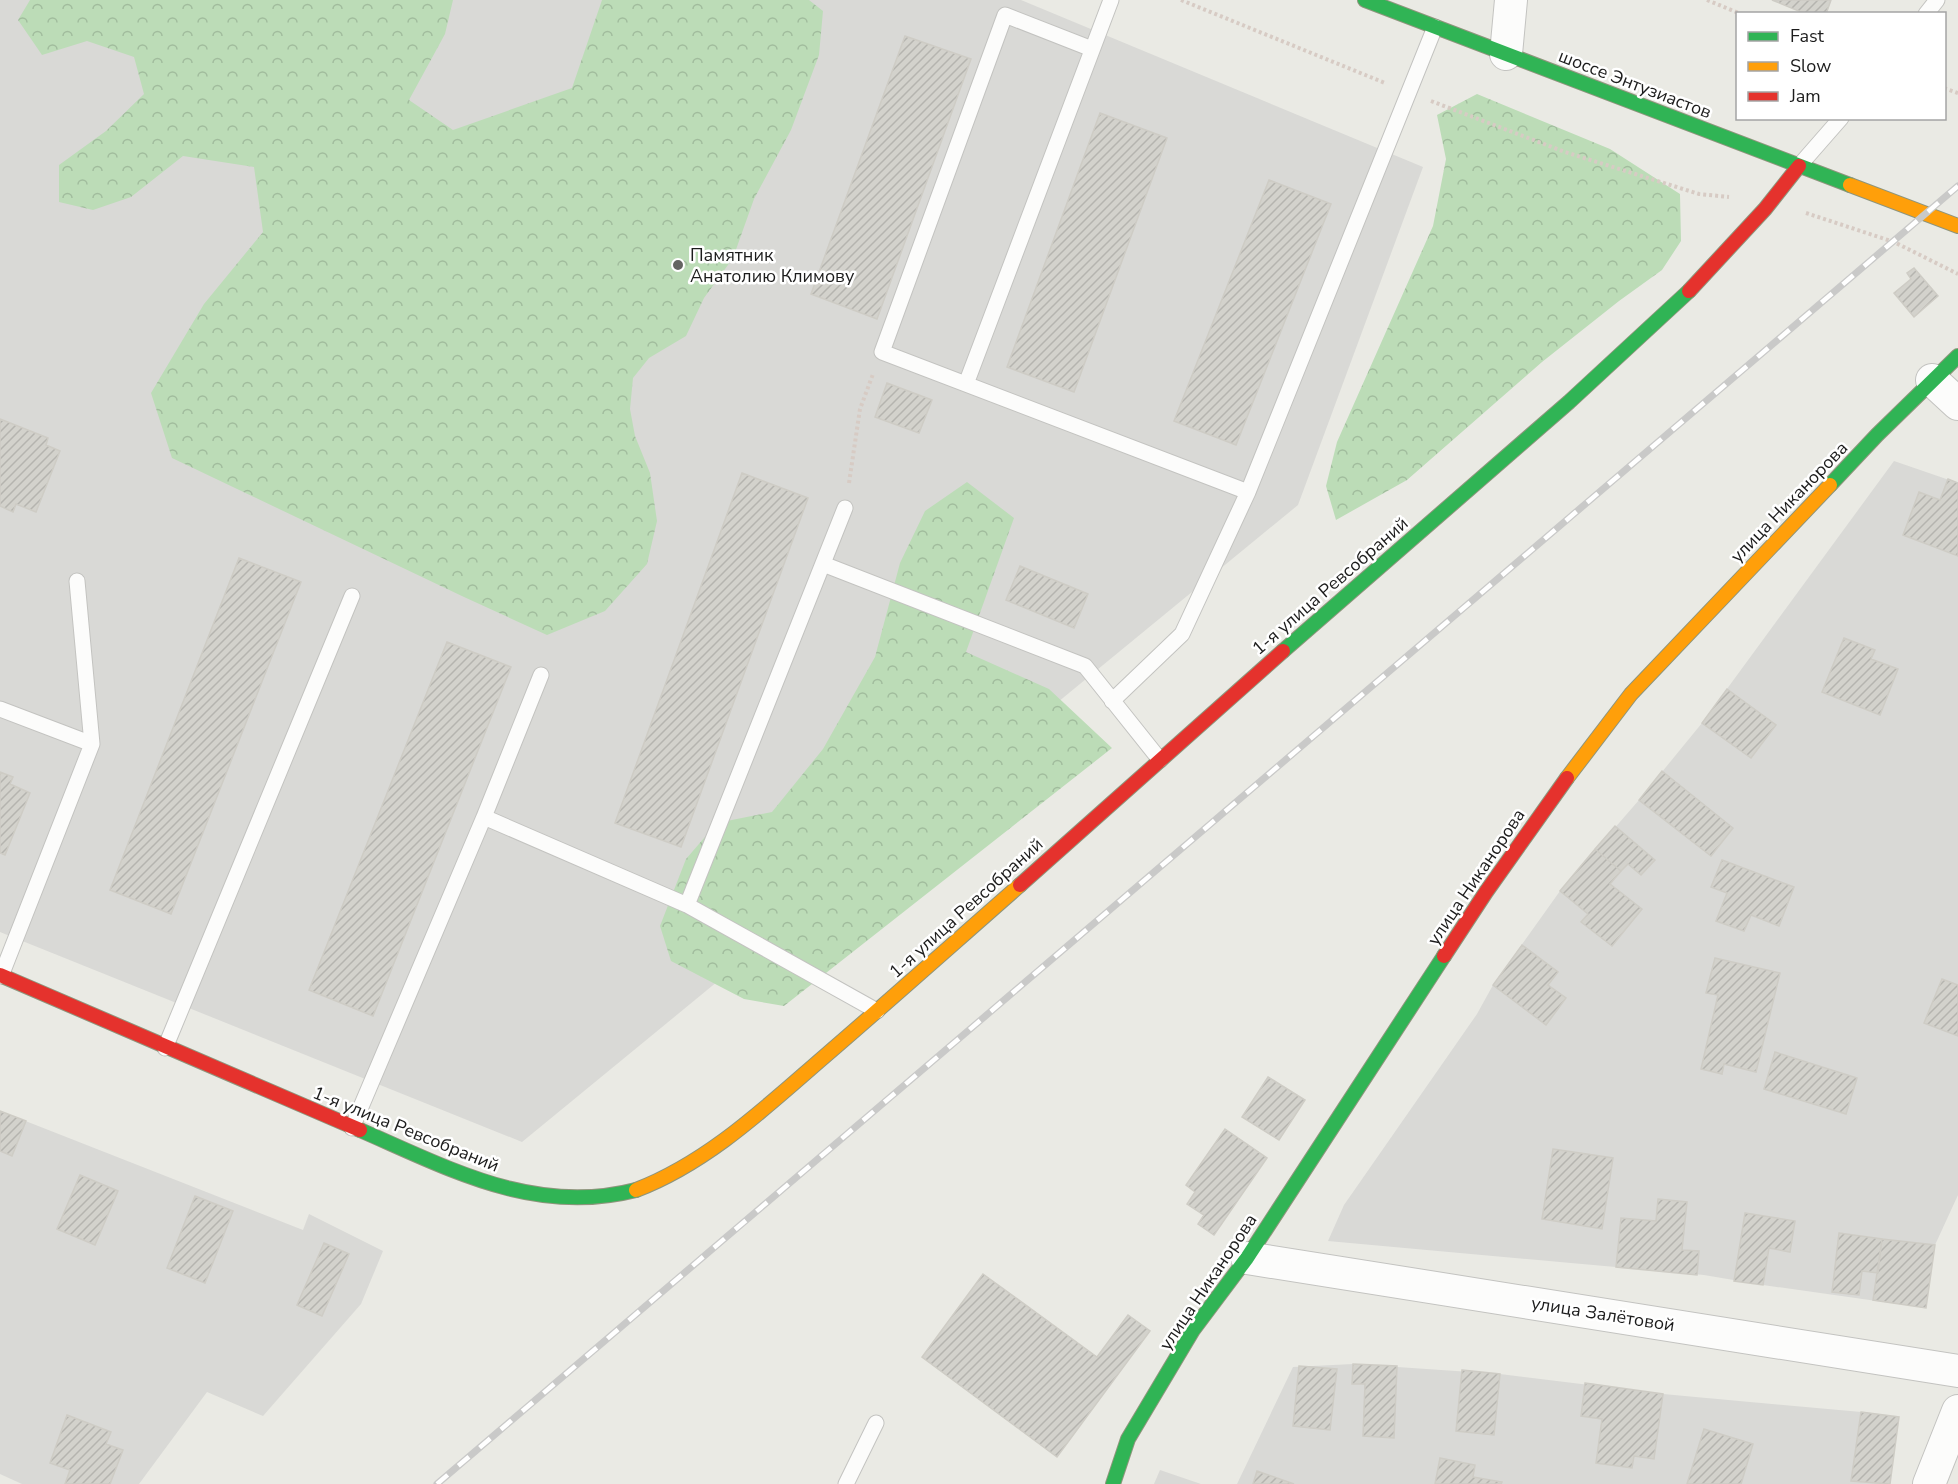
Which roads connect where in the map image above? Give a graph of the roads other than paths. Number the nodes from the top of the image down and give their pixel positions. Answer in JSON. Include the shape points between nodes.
{"nodes":[{"id":1,"x":1111,"y":0,"type":"edge"},
{"id":2,"x":1365,"y":0,"type":"edge"},
{"id":3,"x":1511,"y":0,"type":"edge"},
{"id":4,"x":1937,"y":0,"type":"edge"},
{"id":5,"x":1928,"y":12,"type":"edge"},
{"id":6,"x":1435,"y":27,"type":"junction"},
{"id":7,"x":1092,"y":49,"type":"junction"},
{"id":8,"x":1506,"y":54,"type":"junction"},
{"id":9,"x":1839,"y":120,"type":"edge"},
{"id":10,"x":1799,"y":166,"type":"junction"},
{"id":11,"x":1958,"y":226,"type":"edge"},
{"id":12,"x":1958,"y":356,"type":"edge"},
{"id":13,"x":1932,"y":380,"type":"junction"},
{"id":14,"x":966,"y":384,"type":"junction"},
{"id":15,"x":1958,"y":404,"type":"edge"},
{"id":16,"x":1248,"y":492,"type":"junction"},
{"id":17,"x":845,"y":507,"type":"road end"},
{"id":18,"x":823,"y":564,"type":"junction"},
{"id":19,"x":77,"y":581,"type":"dead end"},
{"id":20,"x":352,"y":596,"type":"dead end"},
{"id":21,"x":541,"y":675,"type":"dead end"},
{"id":22,"x":1112,"y":701,"type":"junction"},
{"id":23,"x":0,"y":709,"type":"edge"},
{"id":24,"x":92,"y":744,"type":"junction"},
{"id":25,"x":1160,"y":760,"type":"junction"},
{"id":26,"x":484,"y":817,"type":"junction"},
{"id":27,"x":687,"y":905,"type":"junction"},
{"id":28,"x":1,"y":976,"type":"edge"},
{"id":29,"x":877,"y":1011,"type":"junction"},
{"id":30,"x":165,"y":1048,"type":"junction"},
{"id":31,"x":352,"y":1128,"type":"junction"},
{"id":32,"x":1247,"y":1258,"type":"junction"},
{"id":33,"x":1958,"y":1371,"type":"edge"},
{"id":34,"x":1958,"y":1411,"type":"edge"},
{"id":35,"x":876,"y":1423,"type":"dead end"},
{"id":36,"x":846,"y":1484,"type":"edge"},
{"id":37,"x":1113,"y":1484,"type":"edge"},
{"id":38,"x":1929,"y":1484,"type":"edge"}],
"edges":[{"from":1,"to":7,"type":"lane"},
{"from":2,"to":6,"type":"street","name":"шоссе Энтузиастов"},
{"from":3,"to":8,"type":"street"},
{"from":4,"to":5,"type":"lane"},
{"from":6,"to":8,"type":"street","name":"шоссе Энтузиастов"},
{"from":6,"to":16,"type":"lane"},
{"from":7,"to":14,"type":"lane"},
{"from":7,"to":14,"type":"lane","via":[[1005,15],[882,352]]},
{"from":8,"to":10,"type":"street","name":"шоссе Энтузиастов"},
{"from":9,"to":10,"type":"lane"},
{"from":10,"to":11,"type":"street","name":"шоссе Энтузиастов"},
{"from":10,"to":25,"type":"street","name":"1-я улица Ревсобраний","via":[[1724,256],[1617,360]]},
{"from":12,"to":13,"type":"street","name":"улица Никанорова"},
{"from":13,"to":15,"type":"street"},
{"from":13,"to":32,"type":"street","name":"улица Никанорова","via":[[1631,694],[1486,892]]},
{"from":14,"to":16,"type":"lane"},
{"from":16,"to":22,"type":"lane","via":[[1182,634]]},
{"from":17,"to":18,"type":"lane"},
{"from":18,"to":22,"type":"lane","via":[[1084,666]]},
{"from":18,"to":27,"type":"lane"},
{"from":19,"to":24,"type":"lane"},
{"from":20,"to":30,"type":"lane"},
{"from":21,"to":26,"type":"lane"},
{"from":22,"to":25,"type":"lane"},
{"from":23,"to":24,"type":"lane"},
{"from":24,"to":28,"type":"lane"},
{"from":25,"to":29,"type":"street","name":"1-я улица Ревсобраний"},
{"from":26,"to":27,"type":"lane"},
{"from":26,"to":31,"type":"lane"},
{"from":27,"to":29,"type":"lane"},
{"from":28,"to":30,"type":"street","name":"1-я улица Ревсобраний"},
{"from":29,"to":31,"type":"street","name":"1-я улица Ревсобраний","via":[[707,1153],[655,1182],[625,1192],[590,1199],[520,1193],[475,1180]]},
{"from":30,"to":31,"type":"street","name":"1-я улица Ревсобраний"},
{"from":32,"to":33,"type":"street","name":"улица Залётовой"},
{"from":32,"to":37,"type":"street","name":"улица Никанорова","via":[[1193,1330],[1147,1406],[1128,1440]]},
{"from":34,"to":38,"type":"street"},
{"from":35,"to":36,"type":"lane"}]}
